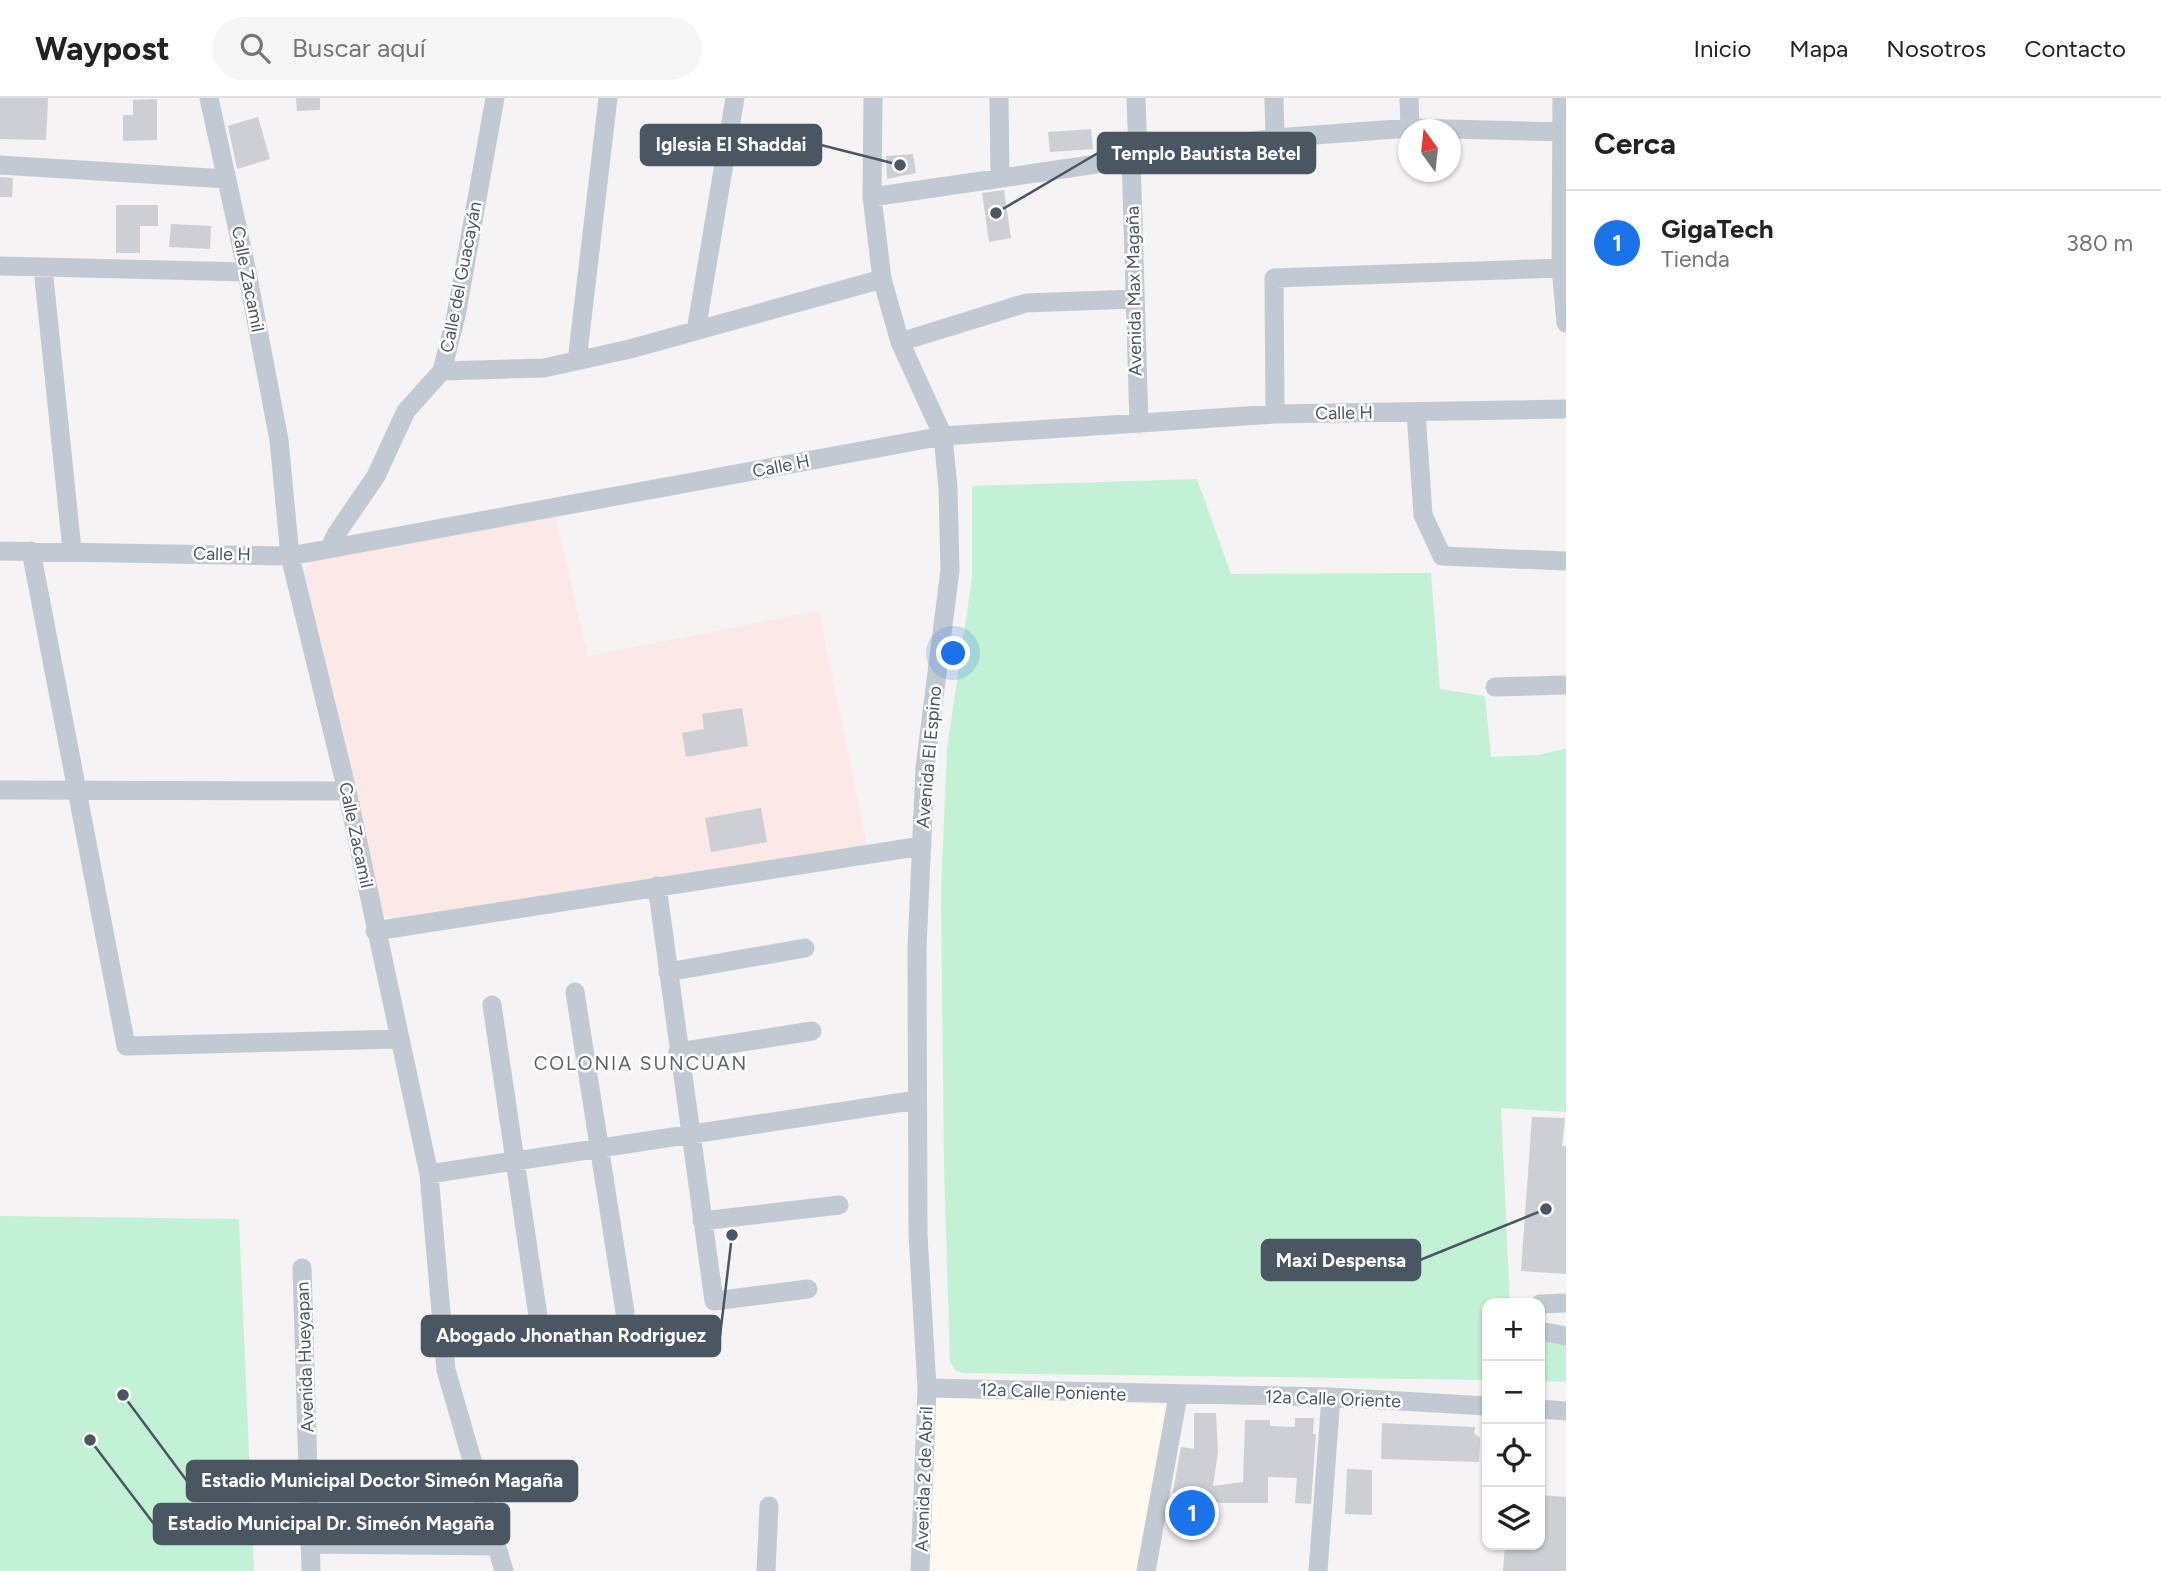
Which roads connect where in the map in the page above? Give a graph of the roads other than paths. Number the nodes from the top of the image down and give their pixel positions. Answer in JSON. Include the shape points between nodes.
{"nodes":[{"id":1,"x":209,"y":98,"type":"edge"},
{"id":2,"x":495,"y":98,"type":"edge"},
{"id":3,"x":608,"y":98,"type":"edge"},
{"id":4,"x":735,"y":98,"type":"edge"},
{"id":5,"x":873,"y":98,"type":"edge"},
{"id":6,"x":999,"y":98,"type":"edge"},
{"id":7,"x":1136,"y":98,"type":"edge"},
{"id":8,"x":1274,"y":98,"type":"edge"},
{"id":9,"x":1409,"y":98,"type":"edge"},
{"id":10,"x":1562,"y":98,"type":"edge"},
{"id":11,"x":1410,"y":119,"type":"edge"},
{"id":12,"x":1398,"y":129,"type":"edge"},
{"id":13,"x":1461,"y":129,"type":"edge"},
{"id":14,"x":1563,"y":132,"type":"junction"},
{"id":15,"x":1275,"y":138,"type":"junction"},
{"id":16,"x":1134,"y":156,"type":"junction"},
{"id":17,"x":0,"y":165,"type":"edge"},
{"id":18,"x":1000,"y":176,"type":"junction"},
{"id":19,"x":227,"y":178,"type":"junction"},
{"id":20,"x":872,"y":197,"type":"junction"},
{"id":21,"x":0,"y":266,"type":"edge"},
{"id":22,"x":43,"y":268,"type":"junction"},
{"id":23,"x":1561,"y":268,"type":"junction"},
{"id":24,"x":247,"y":272,"type":"junction"},
{"id":25,"x":882,"y":279,"type":"junction"},
{"id":26,"x":1134,"y":299,"type":"junction"},
{"id":27,"x":1566,"y":323,"type":"edge"},
{"id":28,"x":696,"y":331,"type":"junction"},
{"id":29,"x":900,"y":342,"type":"junction"},
{"id":30,"x":577,"y":361,"type":"junction"},
{"id":31,"x":442,"y":371,"type":"junction"},
{"id":32,"x":1566,"y":409,"type":"edge"},
{"id":33,"x":1416,"y":412,"type":"junction"},
{"id":34,"x":1275,"y":414,"type":"junction"},
{"id":35,"x":1139,"y":424,"type":"junction"},
{"id":36,"x":943,"y":436,"type":"junction"},
{"id":37,"x":329,"y":549,"type":"junction"},
{"id":38,"x":72,"y":550,"type":"junction"},
{"id":39,"x":0,"y":551,"type":"edge"},
{"id":40,"x":31,"y":551,"type":"junction"},
{"id":41,"x":290,"y":556,"type":"junction"},
{"id":42,"x":1566,"y":561,"type":"edge"},
{"id":43,"x":1566,"y":685,"type":"edge"},
{"id":44,"x":1496,"y":687,"type":"dead end"},
{"id":45,"x":0,"y":790,"type":"edge"},
{"id":46,"x":78,"y":791,"type":"junction"},
{"id":47,"x":347,"y":791,"type":"junction"},
{"id":48,"x":922,"y":846,"type":"junction"},
{"id":49,"x":657,"y":886,"type":"junction"},
{"id":50,"x":375,"y":931,"type":"junction"},
{"id":51,"x":805,"y":948,"type":"dead end"},
{"id":52,"x":668,"y":972,"type":"junction"},
{"id":53,"x":575,"y":992,"type":"dead end"},
{"id":54,"x":492,"y":1005,"type":"dead end"},
{"id":55,"x":812,"y":1031,"type":"dead end"},
{"id":56,"x":399,"y":1040,"type":"junction"},
{"id":57,"x":678,"y":1052,"type":"junction"},
{"id":58,"x":918,"y":1100,"type":"junction"},
{"id":59,"x":690,"y":1135,"type":"junction"},
{"id":60,"x":599,"y":1149,"type":"junction"},
{"id":61,"x":515,"y":1161,"type":"junction"},
{"id":62,"x":429,"y":1174,"type":"junction"},
{"id":63,"x":839,"y":1205,"type":"dead end"},
{"id":64,"x":702,"y":1221,"type":"junction"},
{"id":65,"x":302,"y":1268,"type":"dead end"},
{"id":66,"x":808,"y":1289,"type":"dead end"},
{"id":67,"x":1566,"y":1303,"type":"edge"},
{"id":68,"x":1545,"y":1304,"type":"edge"},
{"id":69,"x":625,"y":1312,"type":"dead end"},
{"id":70,"x":538,"y":1316,"type":"dead end"},
{"id":71,"x":1545,"y":1332,"type":"edge"},
{"id":72,"x":1566,"y":1336,"type":"edge"},
{"id":73,"x":928,"y":1388,"type":"junction"},
{"id":74,"x":1178,"y":1396,"type":"junction"},
{"id":75,"x":1331,"y":1397,"type":"junction"},
{"id":76,"x":1482,"y":1406,"type":"edge"},
{"id":77,"x":1545,"y":1409,"type":"edge"},
{"id":78,"x":1566,"y":1410,"type":"edge"},
{"id":79,"x":769,"y":1506,"type":"dead end"},
{"id":80,"x":311,"y":1544,"type":"junction"},
{"id":81,"x":495,"y":1546,"type":"junction"},
{"id":82,"x":312,"y":1571,"type":"edge"},
{"id":83,"x":504,"y":1571,"type":"edge"},
{"id":84,"x":766,"y":1571,"type":"edge"},
{"id":85,"x":920,"y":1571,"type":"edge"},
{"id":86,"x":1146,"y":1571,"type":"edge"},
{"id":87,"x":1318,"y":1571,"type":"edge"}],
"edges":[{"from":1,"to":19,"type":"street","name":"Calle Zacamil"},
{"from":2,"to":31,"type":"street","name":"Calle del Guacayán"},
{"from":3,"to":30,"type":"street"},
{"from":4,"to":28,"type":"street"},
{"from":5,"to":20,"type":"street","name":"Avenida El Espino"},
{"from":6,"to":18,"type":"street"},
{"from":7,"to":16,"type":"street","name":"Avenida Max Magaña"},
{"from":8,"to":15,"type":"street"},
{"from":9,"to":11,"type":"street"},
{"from":10,"to":14,"type":"street"},
{"from":12,"to":15,"type":"street"},
{"from":13,"to":14,"type":"street"},
{"from":14,"to":23,"type":"street"},
{"from":15,"to":16,"type":"street"},
{"from":16,"to":18,"type":"street"},
{"from":16,"to":26,"type":"street","name":"Avenida Max Magaña"},
{"from":17,"to":19,"type":"street"},
{"from":18,"to":20,"type":"street"},
{"from":19,"to":24,"type":"street","name":"Calle Zacamil"},
{"from":20,"to":25,"type":"street","name":"Avenida El Espino"},
{"from":21,"to":22,"type":"street"},
{"from":22,"to":24,"type":"street"},
{"from":22,"to":38,"type":"street"},
{"from":23,"to":27,"type":"street"},
{"from":23,"to":34,"type":"street","via":[[1274,278]]},
{"from":24,"to":41,"type":"street","name":"Calle Zacamil","via":[[279,440]]},
{"from":25,"to":28,"type":"street"},
{"from":25,"to":29,"type":"street","name":"Avenida El Espino"},
{"from":26,"to":29,"type":"street","via":[[1026,303]]},
{"from":26,"to":35,"type":"street","name":"Avenida Max Magaña"},
{"from":28,"to":30,"type":"street"},
{"from":29,"to":36,"type":"street","name":"Avenida El Espino"},
{"from":30,"to":31,"type":"street","via":[[544,368]]},
{"from":31,"to":37,"type":"street","name":"Calle del Guacayán","via":[[406,411],[376,476]]},
{"from":32,"to":33,"type":"street","name":"Calle H"},
{"from":33,"to":34,"type":"street","name":"Calle H"},
{"from":33,"to":42,"type":"street","via":[[1423,515],[1442,556]]},
{"from":34,"to":35,"type":"street","name":"Calle H"},
{"from":35,"to":36,"type":"street","name":"Calle H"},
{"from":36,"to":37,"type":"street","name":"Calle H"},
{"from":36,"to":48,"type":"street","name":"Avenida El Espino","via":[[950,570],[925,768]]},
{"from":37,"to":41,"type":"street","name":"Calle H"},
{"from":38,"to":40,"type":"street","name":"Calle H"},
{"from":38,"to":41,"type":"street","name":"Calle H"},
{"from":39,"to":40,"type":"street","name":"Calle H"},
{"from":40,"to":46,"type":"street"},
{"from":41,"to":47,"type":"street","name":"Calle Zacamil"},
{"from":43,"to":44,"type":"street"},
{"from":45,"to":46,"type":"street"},
{"from":46,"to":47,"type":"street"},
{"from":46,"to":56,"type":"street","via":[[126,1046]]},
{"from":47,"to":50,"type":"street","name":"Calle Zacamil"},
{"from":48,"to":49,"type":"street"},
{"from":48,"to":58,"type":"street","name":"Avenida El Espino"},
{"from":49,"to":50,"type":"street"},
{"from":49,"to":52,"type":"street"},
{"from":50,"to":56,"type":"street","name":"Calle Zacamil"},
{"from":51,"to":52,"type":"street"},
{"from":52,"to":57,"type":"street"},
{"from":53,"to":60,"type":"street"},
{"from":54,"to":61,"type":"street"},
{"from":55,"to":57,"type":"street"},
{"from":56,"to":62,"type":"street","name":"Calle Zacamil"},
{"from":57,"to":59,"type":"street"},
{"from":58,"to":59,"type":"street"},
{"from":58,"to":73,"type":"street","name":"Avenida El Espino","via":[[918,1235]]},
{"from":59,"to":60,"type":"street"},
{"from":59,"to":64,"type":"street"},
{"from":60,"to":61,"type":"street"},
{"from":60,"to":69,"type":"street"},
{"from":61,"to":62,"type":"street"},
{"from":61,"to":70,"type":"street"},
{"from":62,"to":81,"type":"street","name":"Calle Zacamil","via":[[446,1370]]},
{"from":63,"to":64,"type":"street"},
{"from":64,"to":66,"type":"street","via":[[714,1301]]},
{"from":65,"to":80,"type":"street","name":"Avenida Hueyapan"},
{"from":67,"to":68,"type":"street"},
{"from":71,"to":72,"type":"street"},
{"from":73,"to":74,"type":"street","name":"12a Calle Poniente"},
{"from":73,"to":85,"type":"street","name":"Avenida 2 de Abril"},
{"from":74,"to":75,"type":"street","name":"12a Calle Oriente"},
{"from":74,"to":86,"type":"street"},
{"from":75,"to":76,"type":"street","name":"12a Calle Oriente"},
{"from":75,"to":87,"type":"street"},
{"from":77,"to":78,"type":"street"},
{"from":79,"to":84,"type":"street"},
{"from":80,"to":81,"type":"street"},
{"from":80,"to":82,"type":"street","name":"Avenida Hueyapan"},
{"from":81,"to":83,"type":"street","name":"Calle Zacamil"}]}
